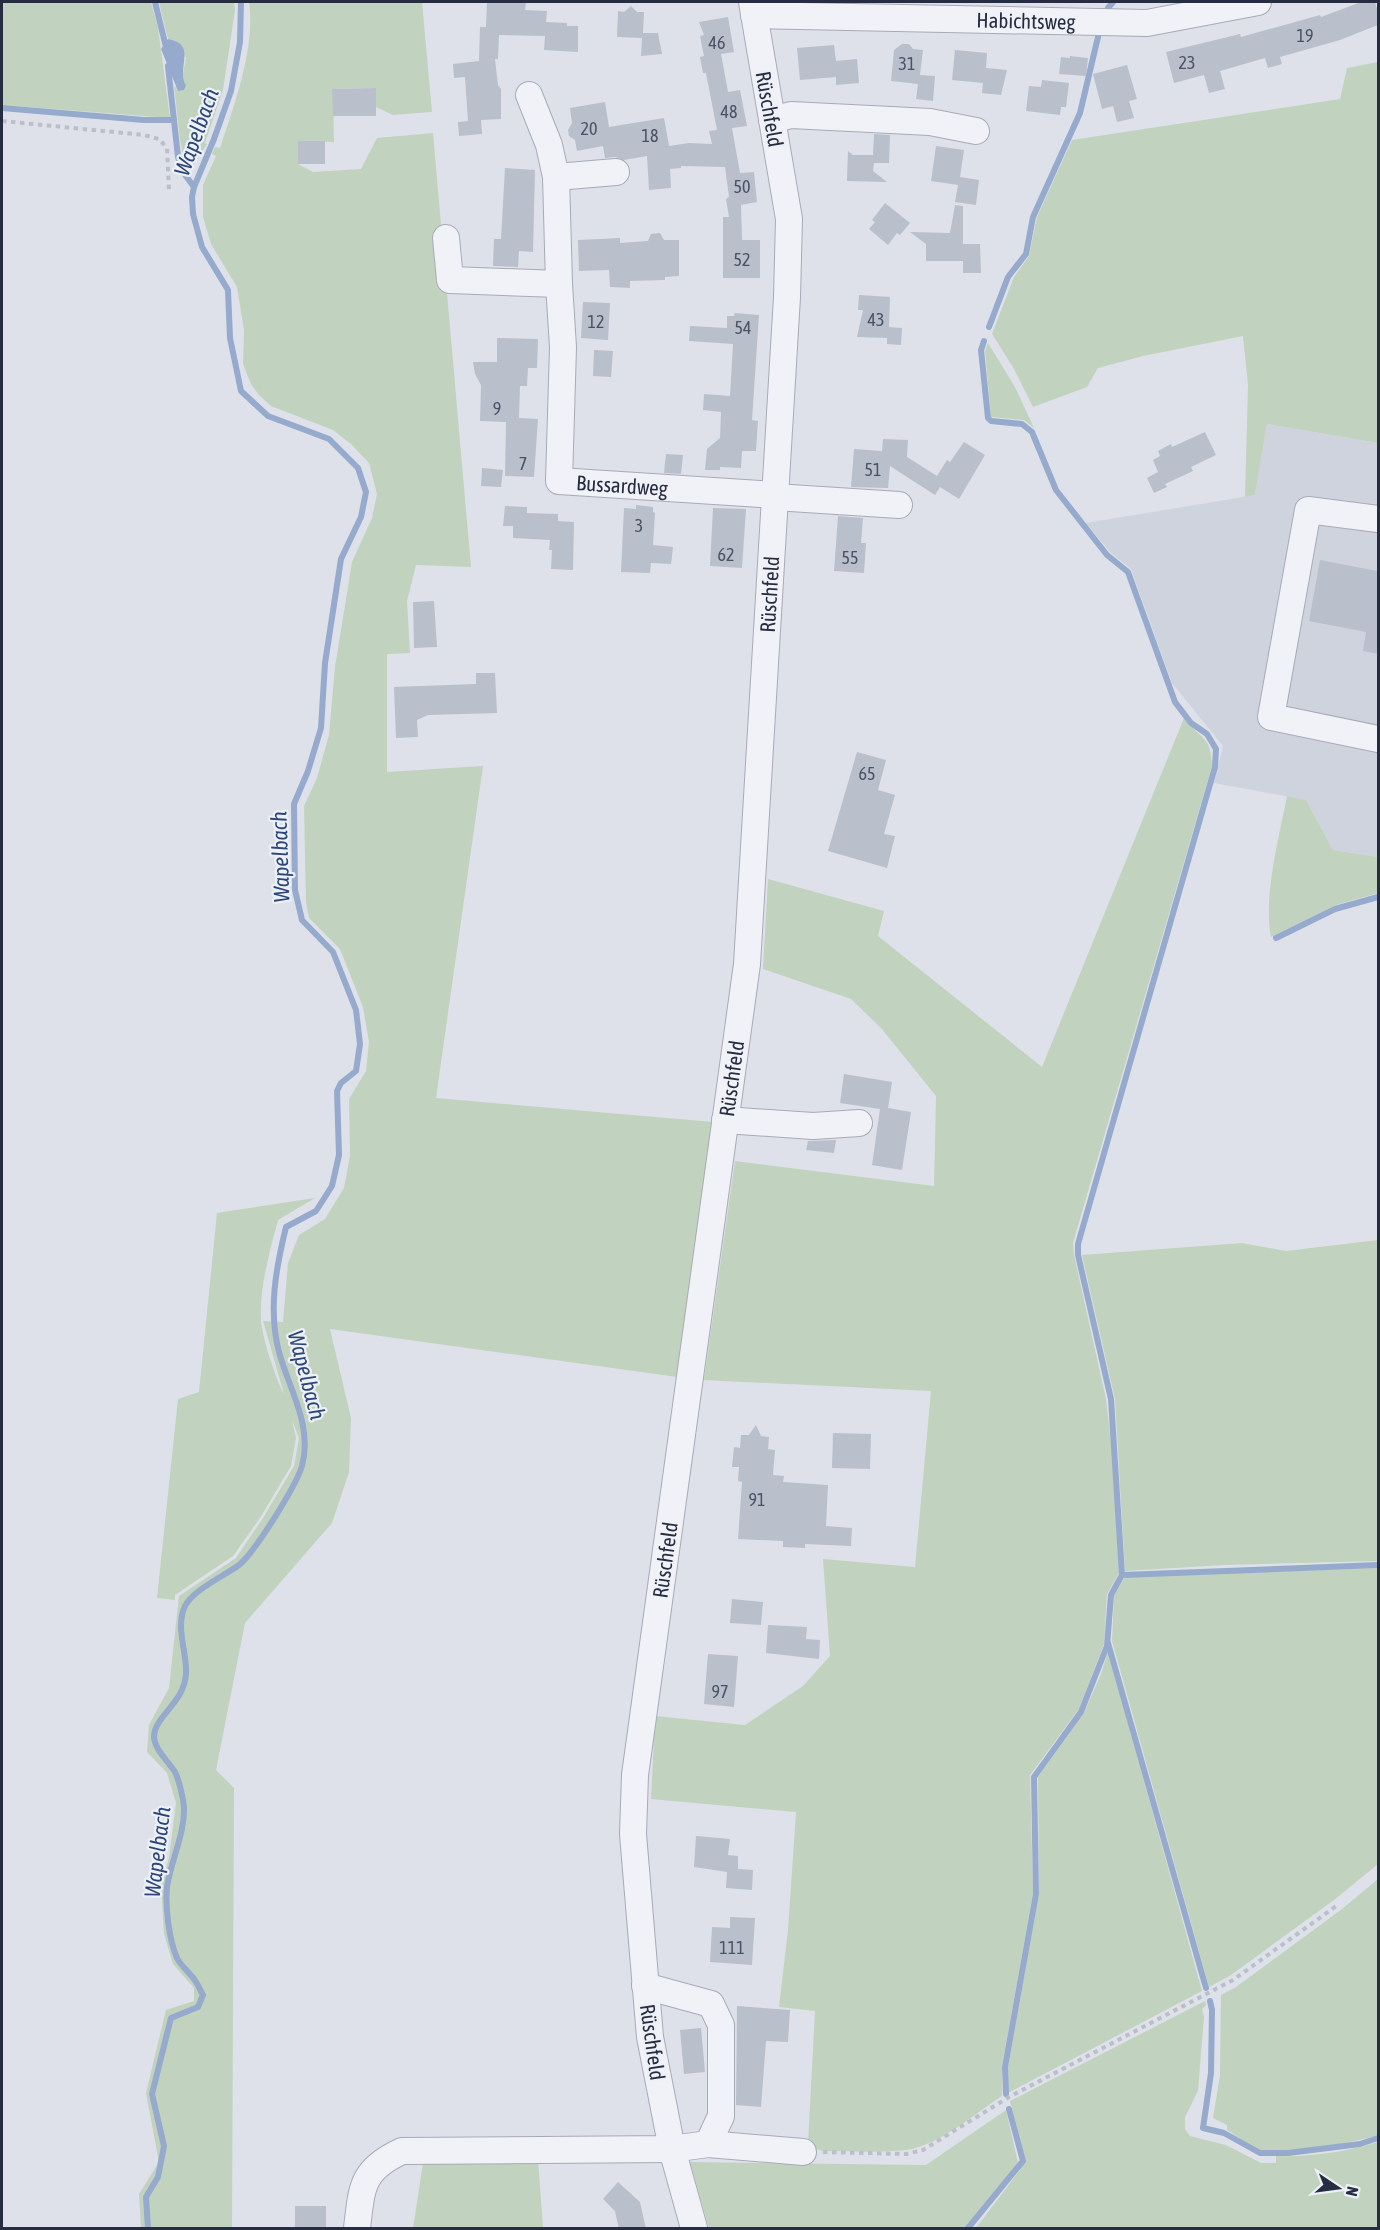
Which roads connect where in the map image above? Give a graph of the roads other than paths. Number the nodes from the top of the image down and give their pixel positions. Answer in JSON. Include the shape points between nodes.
{"nodes":[{"id":1,"x":1258,"y":2,"type":"edge"},
{"id":2,"x":753,"y":8,"type":"edge"},
{"id":3,"x":529,"y":95,"type":"dead end"},
{"id":4,"x":772,"y":120,"type":"junction"},
{"id":5,"x":976,"y":131,"type":"dead end"},
{"id":6,"x":616,"y":172,"type":"dead end"},
{"id":7,"x":556,"y":177,"type":"junction"},
{"id":8,"x":446,"y":238,"type":"dead end"},
{"id":9,"x":559,"y":284,"type":"junction"},
{"id":10,"x":775,"y":496,"type":"junction"},
{"id":11,"x":899,"y":505,"type":"dead end"},
{"id":12,"x":1378,"y":519,"type":"edge"},
{"id":13,"x":1378,"y":739,"type":"edge"},
{"id":14,"x":725,"y":1120,"type":"junction"},
{"id":15,"x":859,"y":1123,"type":"dead end"},
{"id":16,"x":645,"y":1986,"type":"junction"},
{"id":17,"x":708,"y":2144,"type":"junction"},
{"id":18,"x":672,"y":2149,"type":"junction"},
{"id":19,"x":803,"y":2152,"type":"road end"},
{"id":20,"x":357,"y":2229,"type":"edge"},
{"id":21,"x":694,"y":2229,"type":"edge"}],
"edges":[{"from":1,"to":2,"type":"street","name":"Habichtsweg","via":[[1147,23]]},
{"from":2,"to":4,"type":"street","name":"Rüschfeld"},
{"from":3,"to":7,"type":"street","name":"Bussardweg","via":[[549,145]]},
{"from":4,"to":5,"type":"street","via":[[791,115],[930,122]]},
{"from":4,"to":10,"type":"street","name":"Rüschfeld","via":[[789,219]]},
{"from":6,"to":7,"type":"street"},
{"from":7,"to":9,"type":"street","name":"Bussardweg"},
{"from":8,"to":9,"type":"street","via":[[450,280]]},
{"from":9,"to":10,"type":"street","name":"Bussardweg","via":[[563,347],[559,482]]},
{"from":10,"to":11,"type":"street"},
{"from":10,"to":14,"type":"street","name":"Rüschfeld","via":[[747,964]]},
{"from":12,"to":13,"type":"street","via":[[1308,510],[1271,717]]},
{"from":14,"to":15,"type":"street","via":[[813,1126]]},
{"from":14,"to":16,"type":"street","name":"Rüschfeld","via":[[635,1775],[633,1834]]},
{"from":16,"to":17,"type":"street","via":[[711,2004],[721,2025],[722,2116]]},
{"from":16,"to":18,"type":"street","name":"Rüschfeld","via":[[650,2037]]},
{"from":17,"to":18,"type":"street"},
{"from":17,"to":19,"type":"street"},
{"from":18,"to":20,"type":"street","via":[[402,2151],[382,2160],[368,2176]]},
{"from":18,"to":21,"type":"street","name":"Rüschfeld"}]}
